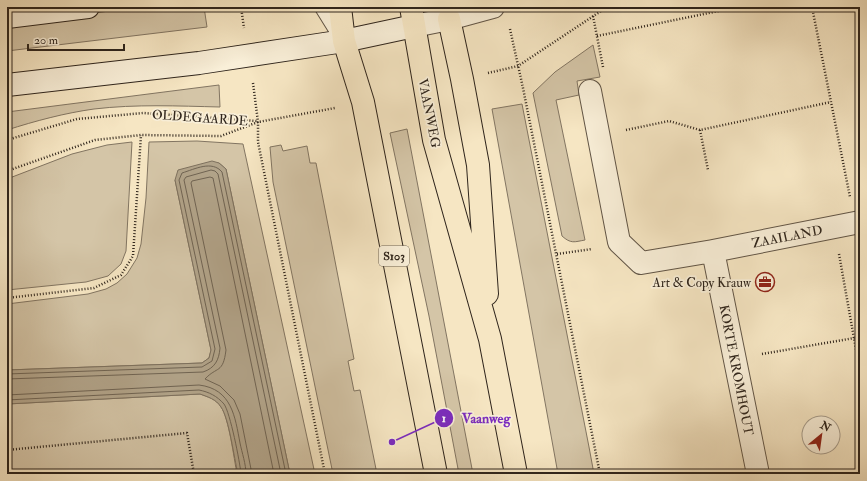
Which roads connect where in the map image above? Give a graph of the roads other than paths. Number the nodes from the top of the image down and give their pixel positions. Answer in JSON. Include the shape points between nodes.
{"nodes":[{"id":1,"x":88,"y":7,"type":"edge"},
{"id":2,"x":323,"y":7,"type":"edge"},
{"id":3,"x":340,"y":7,"type":"edge"},
{"id":4,"x":493,"y":7,"type":"edge"},
{"id":5,"x":444,"y":13,"type":"edge"},
{"id":6,"x":7,"y":17,"type":"edge"},
{"id":7,"x":412,"y":17,"type":"edge"},
{"id":8,"x":344,"y":41,"type":"junction"},
{"id":9,"x":7,"y":85,"type":"edge"},
{"id":10,"x":590,"y":91,"type":"road end"},
{"id":11,"x":858,"y":223,"type":"edge"},
{"id":12,"x":713,"y":251,"type":"junction"},
{"id":13,"x":490,"y":339,"type":"junction"},
{"id":14,"x":436,"y":474,"type":"edge"},
{"id":15,"x":516,"y":474,"type":"edge"},
{"id":16,"x":758,"y":474,"type":"edge"}],
"edges":[{"from":1,"to":6,"type":"street"},
{"from":2,"to":8,"type":"lane"},
{"from":3,"to":8,"type":"highway","number":"S103"},
{"from":4,"to":5,"type":"street"},
{"from":5,"to":7,"type":"street"},
{"from":5,"to":13,"type":"highway","via":[[462,78],[478,165]]},
{"from":7,"to":8,"type":"street"},
{"from":7,"to":13,"type":"highway","name":"VAANWEG","via":[[434,140]]},
{"from":8,"to":9,"type":"street","via":[[199,63]]},
{"from":8,"to":14,"type":"highway","number":"S103","via":[[362,102]]},
{"from":10,"to":12,"type":"street","via":[[619,242],[641,263]]},
{"from":11,"to":12,"type":"street","name":"ZAAILAND"},
{"from":12,"to":16,"type":"street","name":"KORTE KROMHOUT"},
{"from":13,"to":15,"type":"highway","name":"VAANWEG"}]}
